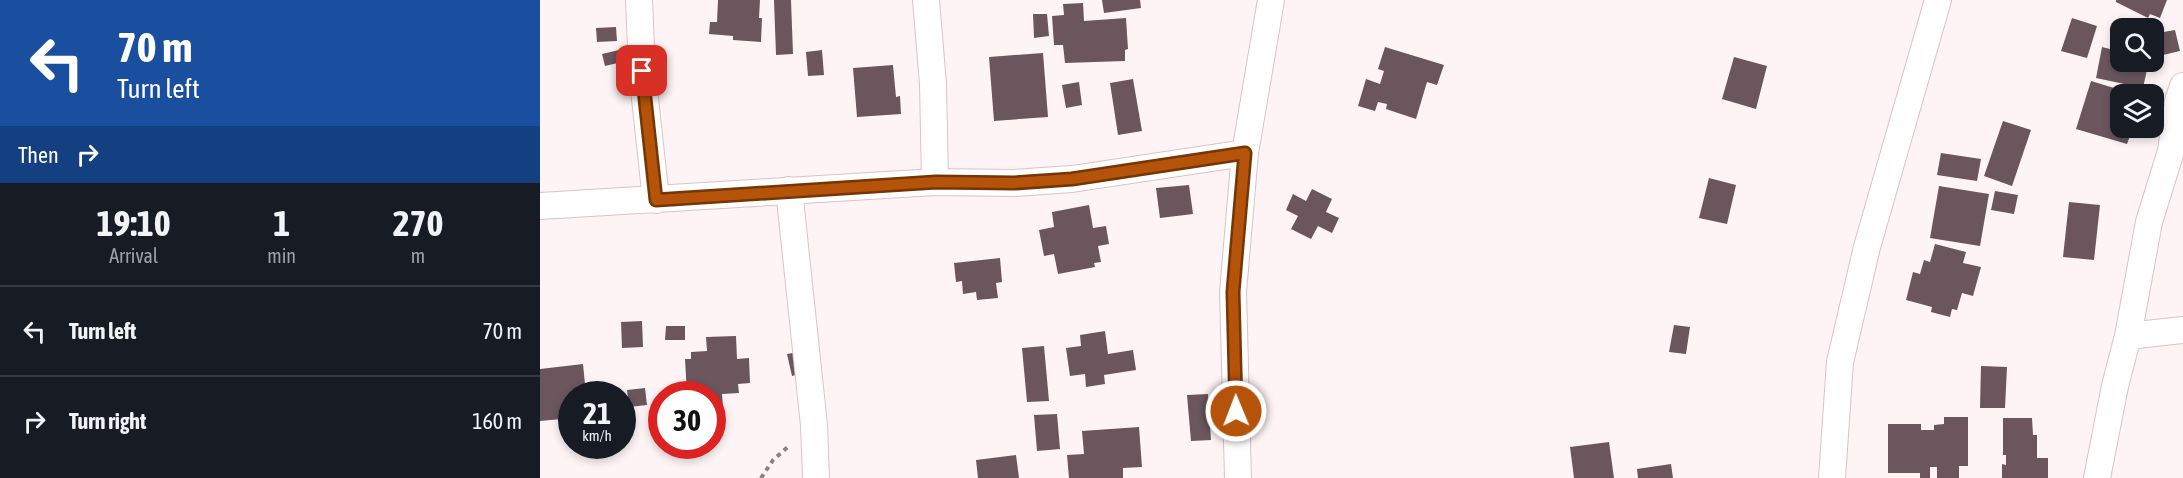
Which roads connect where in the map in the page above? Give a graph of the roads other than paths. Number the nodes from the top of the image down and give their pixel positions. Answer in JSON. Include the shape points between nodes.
{"nodes":[{"id":1,"x":639,"y":0,"type":"edge"},
{"id":2,"x":926,"y":0,"type":"edge"},
{"id":3,"x":1271,"y":0,"type":"edge"},
{"id":4,"x":1938,"y":0,"type":"edge"},
{"id":5,"x":2183,"y":86,"type":"edge"},
{"id":6,"x":1245,"y":153,"type":"junction"},
{"id":7,"x":936,"y":182,"type":"junction"},
{"id":8,"x":789,"y":190,"type":"junction"},
{"id":9,"x":656,"y":200,"type":"junction"},
{"id":10,"x":540,"y":206,"type":"edge"},
{"id":11,"x":2183,"y":330,"type":"edge"},
{"id":12,"x":2128,"y":336,"type":"junction"},
{"id":13,"x":816,"y":478,"type":"edge"},
{"id":14,"x":1238,"y":478,"type":"edge"},
{"id":15,"x":1832,"y":478,"type":"edge"},
{"id":16,"x":2097,"y":478,"type":"edge"}],
"edges":[{"from":1,"to":9,"type":"street","via":[[642,71]]},
{"from":2,"to":7,"type":"street"},
{"from":3,"to":6,"type":"street"},
{"from":4,"to":15,"type":"street","via":[[1867,247],[1840,362]]},
{"from":5,"to":12,"type":"street","via":[[2171,151],[2149,222]]},
{"from":6,"to":7,"type":"street","via":[[1072,179]]},
{"from":6,"to":14,"type":"street","via":[[1233,292]]},
{"from":7,"to":8,"type":"street"},
{"from":8,"to":9,"type":"street"},
{"from":8,"to":13,"type":"street"},
{"from":9,"to":10,"type":"street"},
{"from":11,"to":12,"type":"street"},
{"from":12,"to":16,"type":"street"}]}
